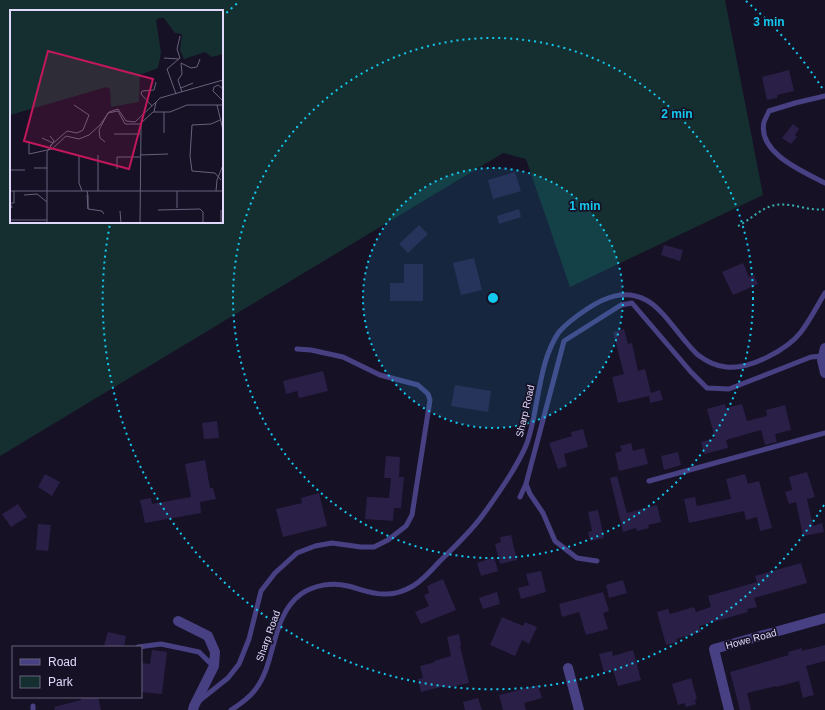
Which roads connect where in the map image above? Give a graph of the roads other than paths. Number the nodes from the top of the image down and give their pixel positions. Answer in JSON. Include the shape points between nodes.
{"nodes":[{"id":1,"x":825,"y":96,"type":"edge"},
{"id":2,"x":825,"y":183,"type":"edge"},
{"id":3,"x":825,"y":293,"type":"edge"},
{"id":4,"x":297,"y":349,"type":"dead end"},
{"id":5,"x":824,"y":352,"type":"edge"},
{"id":6,"x":825,"y":373,"type":"edge"},
{"id":7,"x":825,"y":433,"type":"edge"},
{"id":8,"x":649,"y":481,"type":"dead end"},
{"id":9,"x":526,"y":484,"type":"junction"},
{"id":10,"x":520,"y":497,"type":"dead end"},
{"id":11,"x":597,"y":561,"type":"dead end"},
{"id":12,"x":825,"y":618,"type":"edge"},
{"id":13,"x":178,"y":620,"type":"dead end"},
{"id":14,"x":142,"y":646,"type":"edge"},
{"id":15,"x":214,"y":666,"type":"junction"},
{"id":16,"x":568,"y":668,"type":"dead end"},
{"id":17,"x":193,"y":708,"type":"edge"},
{"id":18,"x":231,"y":710,"type":"edge"},
{"id":19,"x":578,"y":710,"type":"edge"},
{"id":20,"x":729,"y":710,"type":"edge"}],
"edges":[{"from":1,"to":2,"type":"lane","via":[[770,111],[764,122],[764,133],[770,147],[782,159]]},
{"from":3,"to":18,"type":"lane","name":"Sharp Road","via":[[800,333],[791,341],[775,353],[738,368],[710,363],[697,354],[654,305],[644,299],[625,294],[611,296],[587,309],[560,330],[549,350],[527,444],[509,476],[467,535],[425,576],[400,592],[373,594],[335,584],[322,585],[301,594],[282,617],[263,676],[255,690]]},
{"from":4,"to":17,"type":"lane","via":[[343,357],[380,375],[418,385],[428,394],[430,400],[412,515],[406,526],[374,547],[332,543],[297,553],[275,573],[261,591],[249,639],[239,664],[228,678]]},
{"from":5,"to":6,"type":"street"},
{"from":5,"to":9,"type":"lane","via":[[729,389],[707,388],[632,303],[621,305],[564,341]]},
{"from":7,"to":8,"type":"lane"},
{"from":9,"to":10,"type":"lane"},
{"from":9,"to":11,"type":"lane","via":[[543,513],[555,541],[577,558]]},
{"from":12,"to":20,"type":"street","name":"Howe Road","via":[[714,649]]},
{"from":13,"to":15,"type":"street","via":[[208,636],[215,652]]},
{"from":14,"to":15,"type":"lane","via":[[161,644],[199,652]]},
{"from":15,"to":17,"type":"street"},
{"from":16,"to":19,"type":"street"}]}
